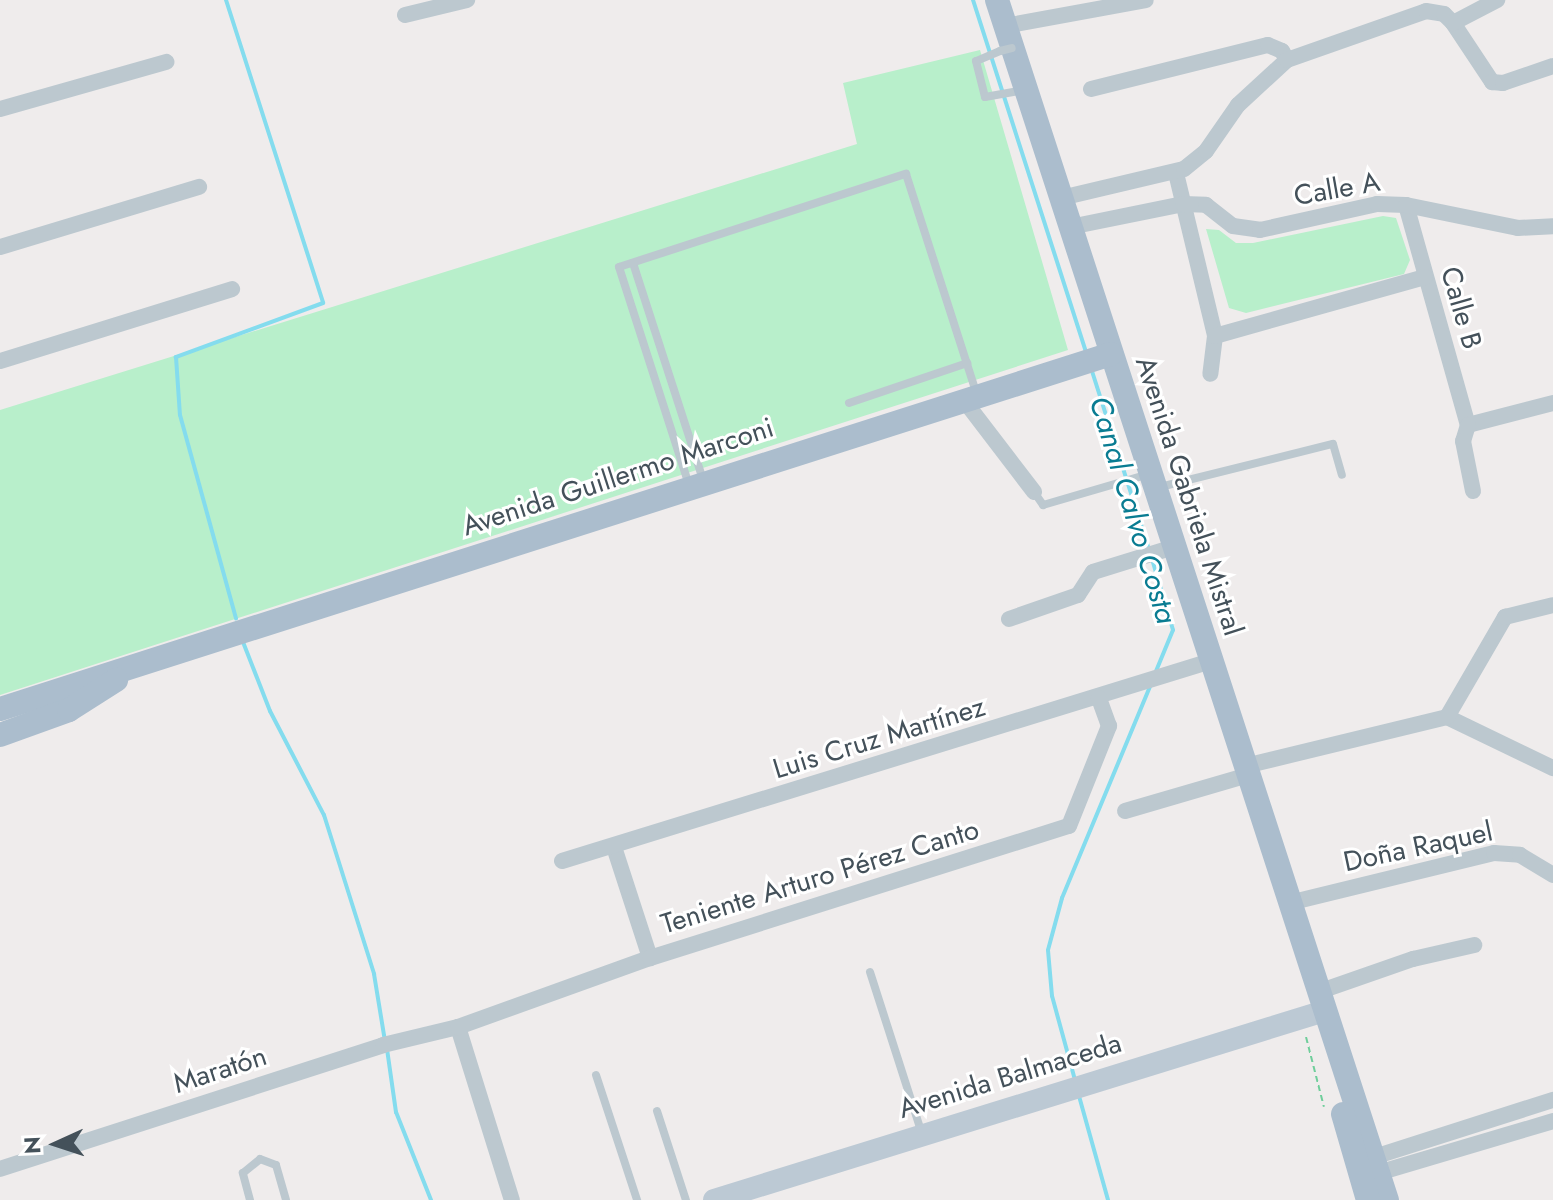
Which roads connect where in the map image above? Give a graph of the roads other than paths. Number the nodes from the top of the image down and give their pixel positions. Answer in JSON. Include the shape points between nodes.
{"nodes":[{"id":1,"x":467,"y":0,"type":"edge"},
{"id":2,"x":997,"y":0,"type":"edge"},
{"id":3,"x":1146,"y":0,"type":"edge"},
{"id":4,"x":1497,"y":0,"type":"edge"},
{"id":5,"x":405,"y":15,"type":"dead end"},
{"id":6,"x":1453,"y":23,"type":"junction"},
{"id":7,"x":1006,"y":42,"type":"junction"},
{"id":8,"x":1287,"y":60,"type":"junction"},
{"id":9,"x":166,"y":62,"type":"dead end"},
{"id":10,"x":1553,"y":66,"type":"edge"},
{"id":11,"x":1091,"y":89,"type":"dead end"},
{"id":12,"x":1020,"y":91,"type":"junction"},
{"id":13,"x":0,"y":109,"type":"edge"},
{"id":14,"x":1176,"y":173,"type":"junction"},
{"id":15,"x":199,"y":187,"type":"dead end"},
{"id":16,"x":1061,"y":198,"type":"junction"},
{"id":17,"x":1183,"y":204,"type":"junction"},
{"id":18,"x":1406,"y":205,"type":"junction"},
{"id":19,"x":1553,"y":226,"type":"edge"},
{"id":20,"x":1070,"y":227,"type":"junction"},
{"id":21,"x":0,"y":247,"type":"edge"},
{"id":22,"x":633,"y":263,"type":"junction"},
{"id":23,"x":1425,"y":277,"type":"junction"},
{"id":24,"x":232,"y":289,"type":"dead end"},
{"id":25,"x":1215,"y":336,"type":"junction"},
{"id":26,"x":1097,"y":358,"type":"junction"},
{"id":27,"x":0,"y":361,"type":"edge"},
{"id":28,"x":967,"y":363,"type":"junction"},
{"id":29,"x":1210,"y":374,"type":"dead end"},
{"id":30,"x":970,"y":397,"type":"junction"},
{"id":31,"x":849,"y":403,"type":"dead end"},
{"id":32,"x":1553,"y":403,"type":"edge"},
{"id":33,"x":1468,"y":425,"type":"junction"},
{"id":34,"x":1342,"y":475,"type":"dead end"},
{"id":35,"x":1148,"y":480,"type":"junction"},
{"id":36,"x":696,"y":483,"type":"junction"},
{"id":37,"x":1473,"y":491,"type":"dead end"},
{"id":38,"x":1034,"y":492,"type":"joint"},
{"id":39,"x":1166,"y":549,"type":"junction"},
{"id":40,"x":1553,"y":605,"type":"edge"},
{"id":41,"x":1009,"y":619,"type":"dead end"},
{"id":42,"x":145,"y":661,"type":"junction"},
{"id":43,"x":1211,"y":661,"type":"junction"},
{"id":44,"x":1099,"y":698,"type":"junction"},
{"id":45,"x":0,"y":709,"type":"edge"},
{"id":46,"x":1447,"y":717,"type":"junction"},
{"id":47,"x":0,"y":735,"type":"edge"},
{"id":48,"x":1553,"y":768,"type":"edge"},
{"id":49,"x":1246,"y":771,"type":"junction"},
{"id":50,"x":1125,"y":811,"type":"dead end"},
{"id":51,"x":614,"y":847,"type":"junction"},
{"id":52,"x":562,"y":861,"type":"dead end"},
{"id":53,"x":1553,"y":875,"type":"edge"},
{"id":54,"x":1289,"y":903,"type":"junction"},
{"id":55,"x":1474,"y":945,"type":"dead end"},
{"id":56,"x":650,"y":958,"type":"junction"},
{"id":57,"x":870,"y":972,"type":"dead end"},
{"id":58,"x":1321,"y":1001,"type":"junction"},
{"id":59,"x":458,"y":1027,"type":"junction"},
{"id":60,"x":596,"y":1075,"type":"dead end"},
{"id":61,"x":1553,"y":1100,"type":"edge"},
{"id":62,"x":1532,"y":1106,"type":"junction"},
{"id":63,"x":657,"y":1111,"type":"dead end"},
{"id":64,"x":1546,"y":1123,"type":"edge"},
{"id":65,"x":923,"y":1135,"type":"junction"},
{"id":66,"x":1376,"y":1165,"type":"junction"},
{"id":67,"x":0,"y":1169,"type":"edge"},
{"id":68,"x":756,"y":1194,"type":"edge"},
{"id":69,"x":250,"y":1200,"type":"edge"},
{"id":70,"x":286,"y":1200,"type":"edge"},
{"id":71,"x":512,"y":1200,"type":"edge"},
{"id":72,"x":637,"y":1200,"type":"edge"},
{"id":73,"x":686,"y":1200,"type":"edge"},
{"id":74,"x":714,"y":1200,"type":"edge"},
{"id":75,"x":1368,"y":1200,"type":"edge"},
{"id":76,"x":1387,"y":1200,"type":"edge"}],
"edges":[{"from":1,"to":5,"type":"street"},
{"from":2,"to":7,"type":"main road","name":"Avenida Gabriela Mistral"},
{"from":3,"to":7,"type":"street"},
{"from":4,"to":6,"type":"street"},
{"from":6,"to":8,"type":"street","via":[[1444,14],[1426,11]]},
{"from":6,"to":10,"type":"street","via":[[1492,82]]},
{"from":7,"to":12,"type":"main road","name":"Avenida Gabriela Mistral"},
{"from":7,"to":12,"type":"lane","via":[[976,61],[985,97]]},
{"from":8,"to":11,"type":"street","via":[[1268,45]]},
{"from":8,"to":14,"type":"street","via":[[1238,105],[1199,159]]},
{"from":9,"to":13,"type":"street"},
{"from":12,"to":16,"type":"main road","name":"Avenida Gabriela Mistral"},
{"from":14,"to":16,"type":"street"},
{"from":14,"to":17,"type":"street"},
{"from":15,"to":21,"type":"street"},
{"from":16,"to":20,"type":"main road","name":"Avenida Gabriela Mistral"},
{"from":17,"to":18,"type":"street","name":"Calle A","via":[[1206,205],[1244,230],[1377,204]]},
{"from":17,"to":20,"type":"street","name":"Calle A"},
{"from":17,"to":25,"type":"street"},
{"from":18,"to":19,"type":"street","name":"Calle A","via":[[1518,228]]},
{"from":18,"to":23,"type":"street","name":"Calle B"},
{"from":20,"to":26,"type":"main road","name":"Avenida Gabriela Mistral"},
{"from":22,"to":28,"type":"lane","via":[[906,174]]},
{"from":22,"to":36,"type":"lane"},
{"from":22,"to":36,"type":"lane","via":[[619,267]]},
{"from":23,"to":25,"type":"street"},
{"from":23,"to":33,"type":"street","name":"Calle B"},
{"from":24,"to":27,"type":"street"},
{"from":25,"to":29,"type":"street"},
{"from":26,"to":30,"type":"main road","name":"Avenida Guillermo Marconi"},
{"from":26,"to":35,"type":"main road","name":"Avenida Gabriela Mistral"},
{"from":28,"to":30,"type":"lane"},
{"from":28,"to":31,"type":"lane"},
{"from":30,"to":36,"type":"main road","name":"Avenida Guillermo Marconi"},
{"from":30,"to":38,"type":"street"},
{"from":32,"to":33,"type":"street"},
{"from":33,"to":37,"type":"street","name":"Calle B","via":[[1463,441]]},
{"from":34,"to":35,"type":"lane","via":[[1333,444]]},
{"from":35,"to":38,"type":"lane","via":[[1043,505]]},
{"from":35,"to":39,"type":"main road","name":"Avenida Gabriela Mistral"},
{"from":36,"to":42,"type":"main road","name":"Avenida Guillermo Marconi"},
{"from":39,"to":41,"type":"street","via":[[1093,572],[1078,595]]},
{"from":39,"to":43,"type":"main road","name":"Avenida Gabriela Mistral"},
{"from":40,"to":46,"type":"street","via":[[1505,617]]},
{"from":42,"to":45,"type":"main road","name":"Avenida Guillermo Marconi"},
{"from":42,"to":47,"type":"main road","name":"Avenida Guillermo Marconi","via":[[69,710]]},
{"from":43,"to":44,"type":"street","name":"Luis Cruz Martínez"},
{"from":43,"to":49,"type":"main road","name":"Avenida Gabriela Mistral"},
{"from":44,"to":51,"type":"street","name":"Luis Cruz Martínez"},
{"from":44,"to":56,"type":"street","name":"Teniente Arturo Pérez Canto","via":[[1109,726],[1069,826]]},
{"from":46,"to":48,"type":"street"},
{"from":46,"to":49,"type":"street"},
{"from":49,"to":50,"type":"street"},
{"from":49,"to":54,"type":"main road","name":"Avenida Gabriela Mistral"},
{"from":51,"to":52,"type":"street","name":"Luis Cruz Martínez"},
{"from":51,"to":56,"type":"street"},
{"from":53,"to":54,"type":"street","name":"Doña Raquel","via":[[1520,855],[1494,853]]},
{"from":54,"to":58,"type":"main road","name":"Avenida Gabriela Mistral"},
{"from":55,"to":58,"type":"street","via":[[1413,959]]},
{"from":56,"to":59,"type":"street","name":"Teniente Arturo Pérez Canto"},
{"from":57,"to":65,"type":"lane"},
{"from":58,"to":65,"type":"main road","name":"Avenida Balmaceda"},
{"from":58,"to":66,"type":"main road","name":"Avenida Gabriela Mistral"},
{"from":58,"to":75,"type":"main road","name":"Avenida Gabriela Mistral","via":[[1325,1050]]},
{"from":59,"to":67,"type":"street","name":"Maratón","via":[[383,1045]]},
{"from":59,"to":71,"type":"street"},
{"from":60,"to":72,"type":"lane"},
{"from":61,"to":62,"type":"street"},
{"from":62,"to":64,"type":"street"},
{"from":62,"to":66,"type":"street"},
{"from":63,"to":73,"type":"lane"},
{"from":64,"to":66,"type":"street"},
{"from":65,"to":68,"type":"main road","name":"Avenida Balmaceda"},
{"from":66,"to":76,"type":"main road","name":"Avenida Gabriela Mistral"},
{"from":68,"to":74,"type":"main road","name":"Avenida Balmaceda"},
{"from":69,"to":70,"type":"lane","via":[[243,1173],[260,1159],[276,1165]]}]}
